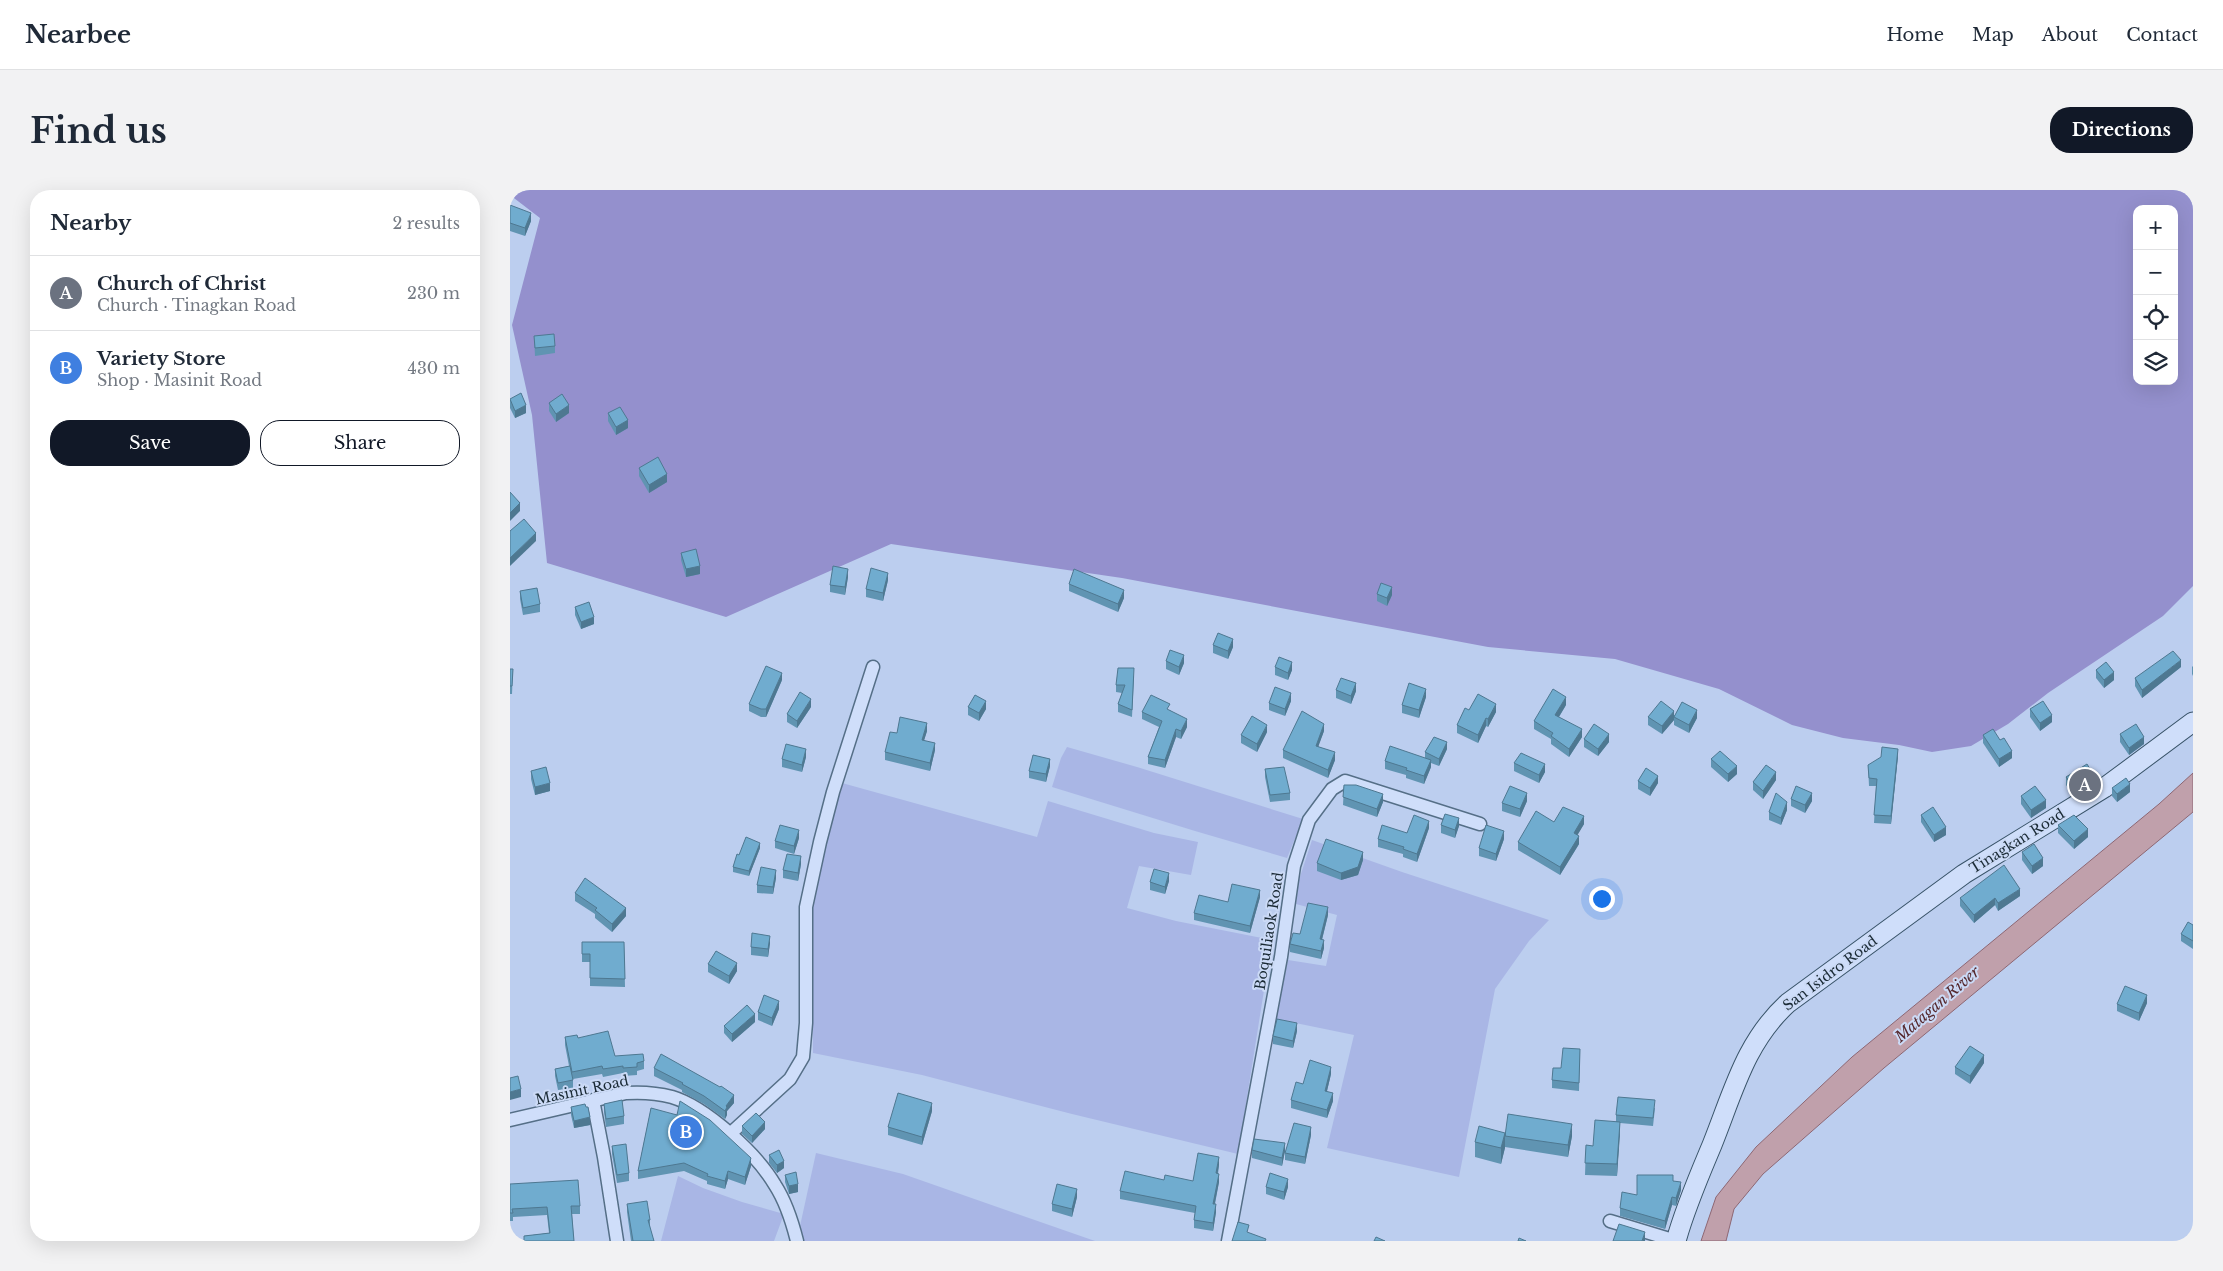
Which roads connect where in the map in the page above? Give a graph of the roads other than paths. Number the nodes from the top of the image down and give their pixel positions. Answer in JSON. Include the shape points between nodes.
{"nodes":[{"id":1,"x":873,"y":667,"type":"dead end"},
{"id":2,"x":2193,"y":722,"type":"edge"},
{"id":3,"x":1480,"y":824,"type":"dead end"},
{"id":4,"x":1964,"y":874,"type":"joint"},
{"id":5,"x":593,"y":1100,"type":"junction"},
{"id":6,"x":510,"y":1120,"type":"edge"},
{"id":7,"x":730,"y":1134,"type":"junction"},
{"id":8,"x":1610,"y":1221,"type":"dead end"},
{"id":9,"x":616,"y":1241,"type":"edge"},
{"id":10,"x":797,"y":1241,"type":"edge"},
{"id":11,"x":1228,"y":1241,"type":"edge"},
{"id":12,"x":1676,"y":1241,"type":"edge"}],
"edges":[{"from":1,"to":7,"type":"street","via":[[833,792],[806,907],[803,1057],[790,1080]]},
{"from":2,"to":4,"type":"street","name":"Tinagkan Road","via":[[2104,788]]},
{"from":3,"to":11,"type":"street","name":"Boquiliaok Road","via":[[1345,782],[1332,788],[1309,820],[1294,866],[1281,957]]},
{"from":4,"to":12,"type":"street","name":"San Isidro Road","via":[[1776,1014],[1741,1067]]},
{"from":5,"to":6,"type":"street","name":"Masinit Road"},
{"from":5,"to":7,"type":"street","name":"Masinit Road","via":[[644,1092],[673,1097],[706,1115]]},
{"from":5,"to":9,"type":"street"},
{"from":7,"to":10,"type":"street","name":"Masinit Road","via":[[774,1182],[784,1200]]},
{"from":8,"to":12,"type":"street"}]}
